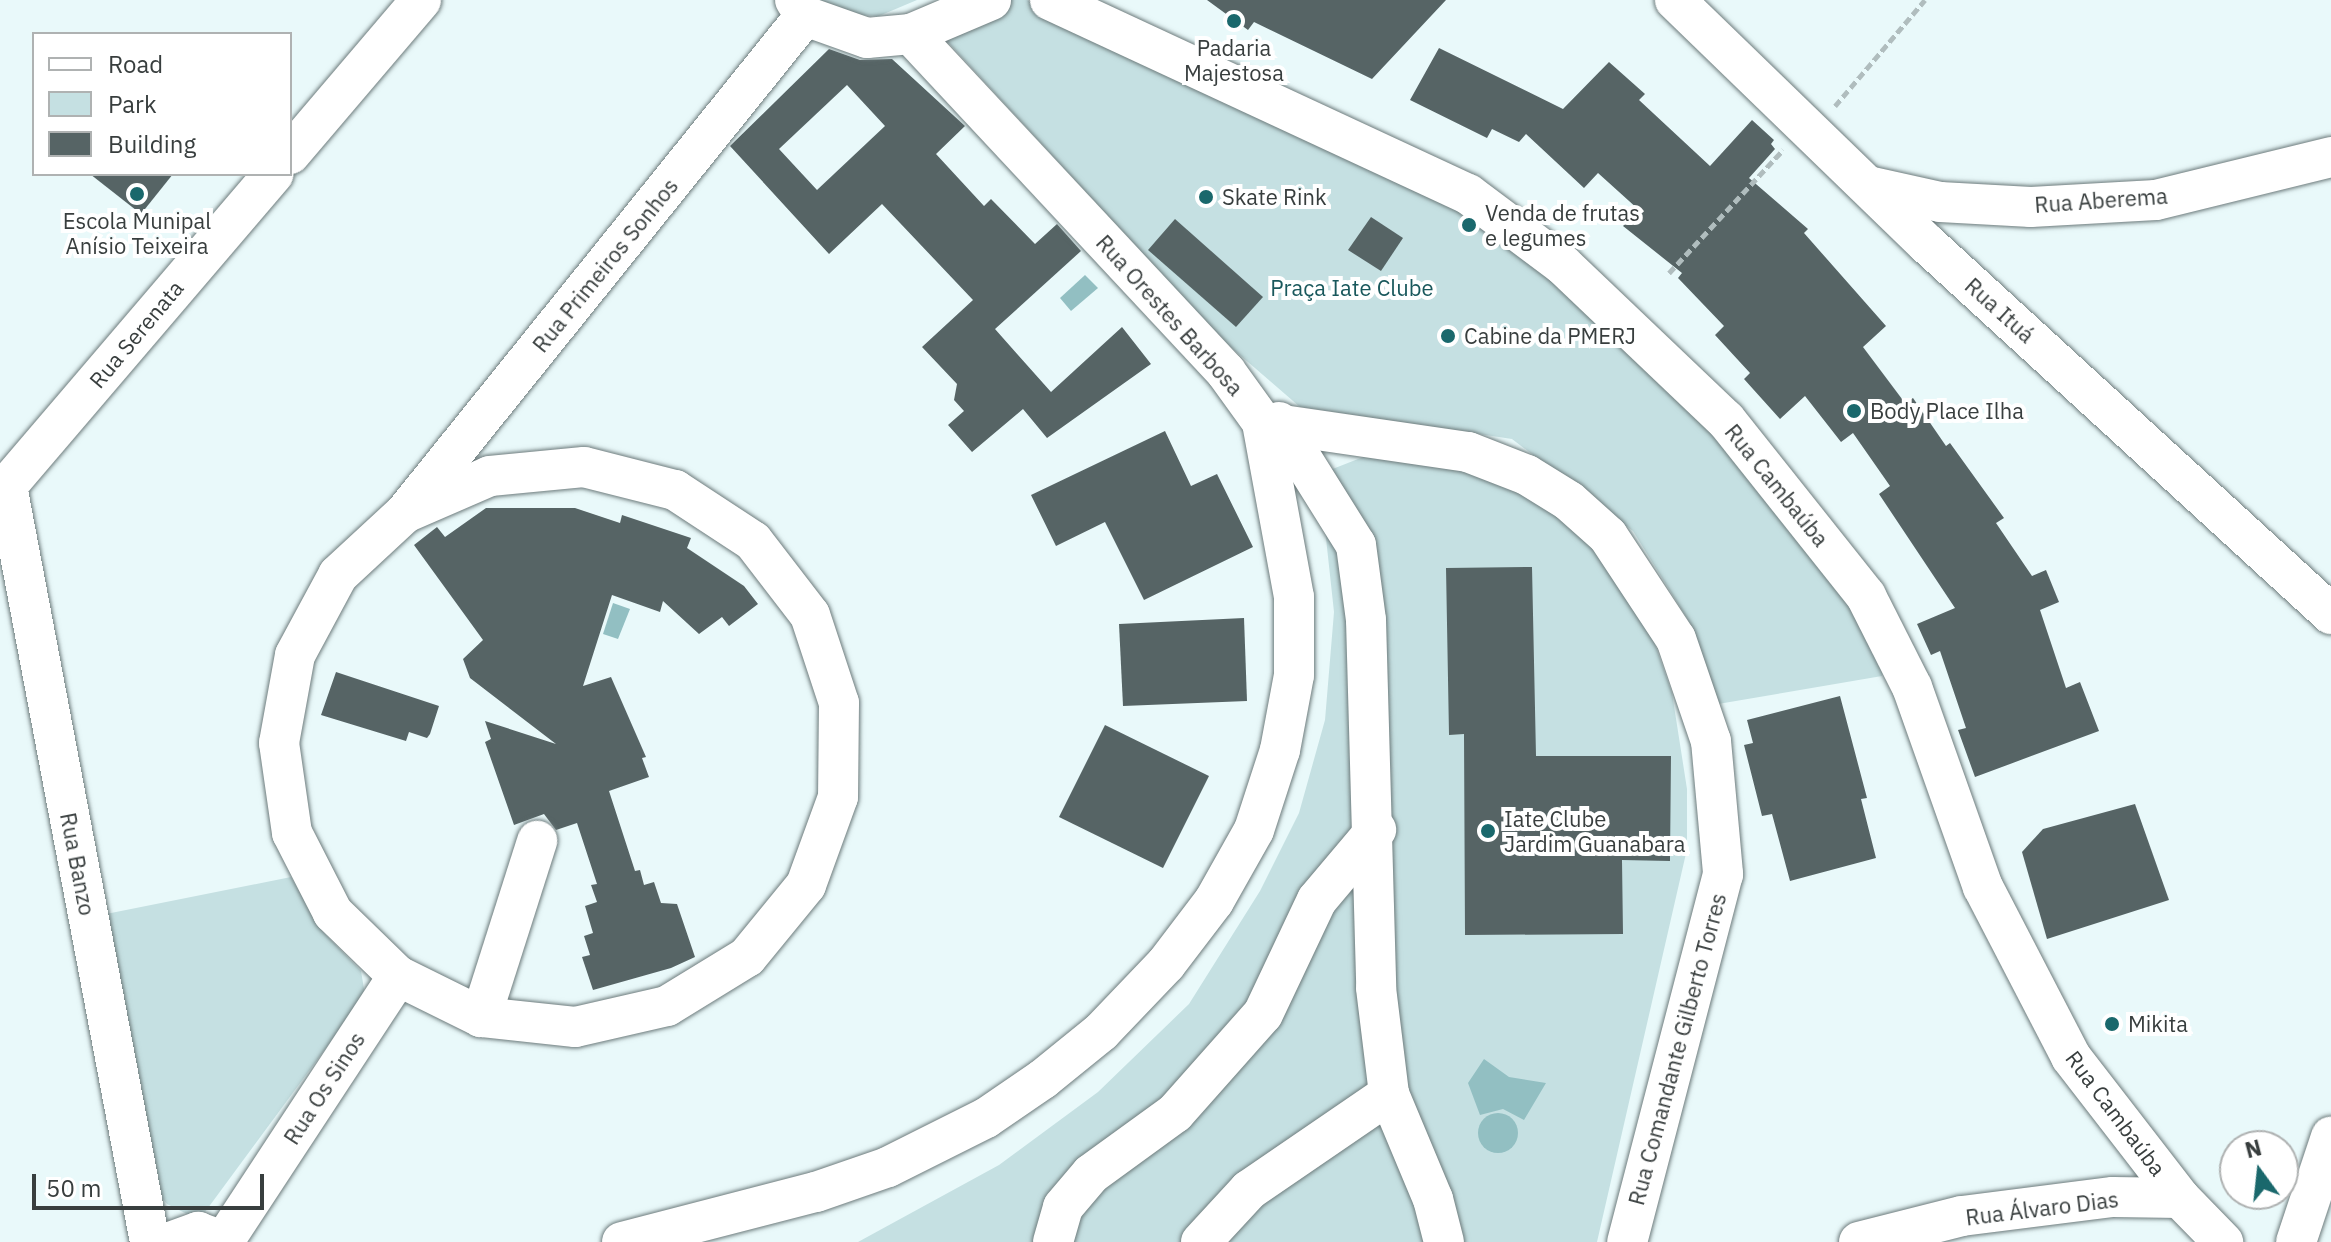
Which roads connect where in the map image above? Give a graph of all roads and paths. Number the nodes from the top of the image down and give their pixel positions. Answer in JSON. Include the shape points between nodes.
{"nodes":[{"id":1,"x":421,"y":0,"type":"edge"},
{"id":2,"x":991,"y":0,"type":"edge"},
{"id":3,"x":1675,"y":0,"type":"edge"},
{"id":4,"x":1925,"y":0,"type":"edge"},
{"id":5,"x":1065,"y":4,"type":"edge"},
{"id":6,"x":800,"y":8,"type":"edge"},
{"id":7,"x":911,"y":34,"type":"junction"},
{"id":8,"x":1809,"y":129,"type":"junction"},
{"id":9,"x":292,"y":152,"type":"edge"},
{"id":10,"x":2331,"y":157,"type":"edge"},
{"id":11,"x":271,"y":176,"type":"edge"},
{"id":12,"x":1868,"y":186,"type":"junction"},
{"id":13,"x":1669,"y":273,"type":"dead end"},
{"id":14,"x":1270,"y":422,"type":"junction"},
{"id":15,"x":4,"y":490,"type":"edge"},
{"id":16,"x":405,"y":513,"type":"junction"},
{"id":17,"x":2331,"y":614,"type":"edge"},
{"id":18,"x":1376,"y":830,"type":"junction"},
{"id":19,"x":537,"y":841,"type":"dead end"},
{"id":20,"x":398,"y":976,"type":"junction"},
{"id":21,"x":481,"y":1017,"type":"junction"},
{"id":22,"x":1389,"y":1094,"type":"junction"},
{"id":23,"x":2331,"y":1137,"type":"edge"},
{"id":24,"x":2180,"y":1198,"type":"junction"},
{"id":25,"x":150,"y":1242,"type":"edge"},
{"id":26,"x":170,"y":1242,"type":"edge"},
{"id":27,"x":225,"y":1242,"type":"edge"},
{"id":28,"x":622,"y":1242,"type":"edge"},
{"id":29,"x":1053,"y":1242,"type":"edge"},
{"id":30,"x":1201,"y":1242,"type":"edge"},
{"id":31,"x":1444,"y":1242,"type":"edge"},
{"id":32,"x":1627,"y":1242,"type":"edge"},
{"id":33,"x":1859,"y":1242,"type":"edge"},
{"id":34,"x":2223,"y":1242,"type":"edge"},
{"id":35,"x":2296,"y":1242,"type":"edge"}],
"edges":[{"from":1,"to":9,"type":"street"},
{"from":2,"to":7,"type":"street"},
{"from":3,"to":8,"type":"street","name":"Rua Ituá"},
{"from":4,"to":8,"type":"path"},
{"from":5,"to":24,"type":"street","name":"Rua Cambaúba","via":[[1468,194],[1563,265],[1726,420],[1866,596],[1912,687],[1983,887],[2071,1057]]},
{"from":6,"to":7,"type":"street","via":[[867,38]]},
{"from":6,"to":16,"type":"street","name":"Rua Primeiros Sonhos"},
{"from":7,"to":14,"type":"street","name":"Rua Orestes Barbosa"},
{"from":8,"to":12,"type":"street","name":"Rua Ituá"},
{"from":8,"to":13,"type":"path"},
{"from":10,"to":12,"type":"street","name":"Rua Aberema","via":[[2156,200],[2031,207],[1940,202]]},
{"from":11,"to":15,"type":"street","name":"Rua Serenata"},
{"from":12,"to":17,"type":"street","name":"Rua Ituá"},
{"from":14,"to":18,"type":"street","via":[[1356,545],[1366,620]]},
{"from":14,"to":28,"type":"street","name":"Rua Orestes Barbosa","via":[[1294,597],[1294,675],[1280,750],[1254,830],[1214,901],[1166,964],[1101,1032],[986,1118],[888,1167],[816,1192]]},
{"from":14,"to":32,"type":"street","name":"Rua Comandante Gilberto Torres","via":[[1468,452],[1527,475],[1569,501],[1608,536],[1676,639],[1711,741],[1723,874]]},
{"from":15,"to":25,"type":"street","name":"Rua Banzo"},
{"from":16,"to":20,"type":"street","name":"Rua Primeiros Sonhos","via":[[338,575],[295,655],[279,743],[292,833],[326,900]]},
{"from":16,"to":21,"type":"street","name":"Rua Primeiros Sonhos","via":[[490,476],[584,467],[675,490],[753,541],[810,615],[839,703],[838,797],[806,885],[747,957],[652,1010],[575,1027]]},
{"from":18,"to":22,"type":"street","via":[[1376,988]]},
{"from":18,"to":29,"type":"street","via":[[1317,900],[1263,1014],[1175,1113],[1091,1174],[1063,1207]]},
{"from":19,"to":21,"type":"street"},
{"from":20,"to":21,"type":"street","name":"Rua Primeiros Sonhos"},
{"from":20,"to":27,"type":"street","name":"Rua Os Sinos"},
{"from":22,"to":30,"type":"street","via":[[1249,1190]]},
{"from":22,"to":31,"type":"street","via":[[1433,1199]]},
{"from":23,"to":35,"type":"street"},
{"from":24,"to":33,"type":"street","name":"Rua Álvaro Dias","via":[[2113,1197],[1962,1216]]},
{"from":24,"to":34,"type":"street","name":"Rua Cambaúba"},
{"from":26,"to":27,"type":"street","via":[[198,1232]]}]}
